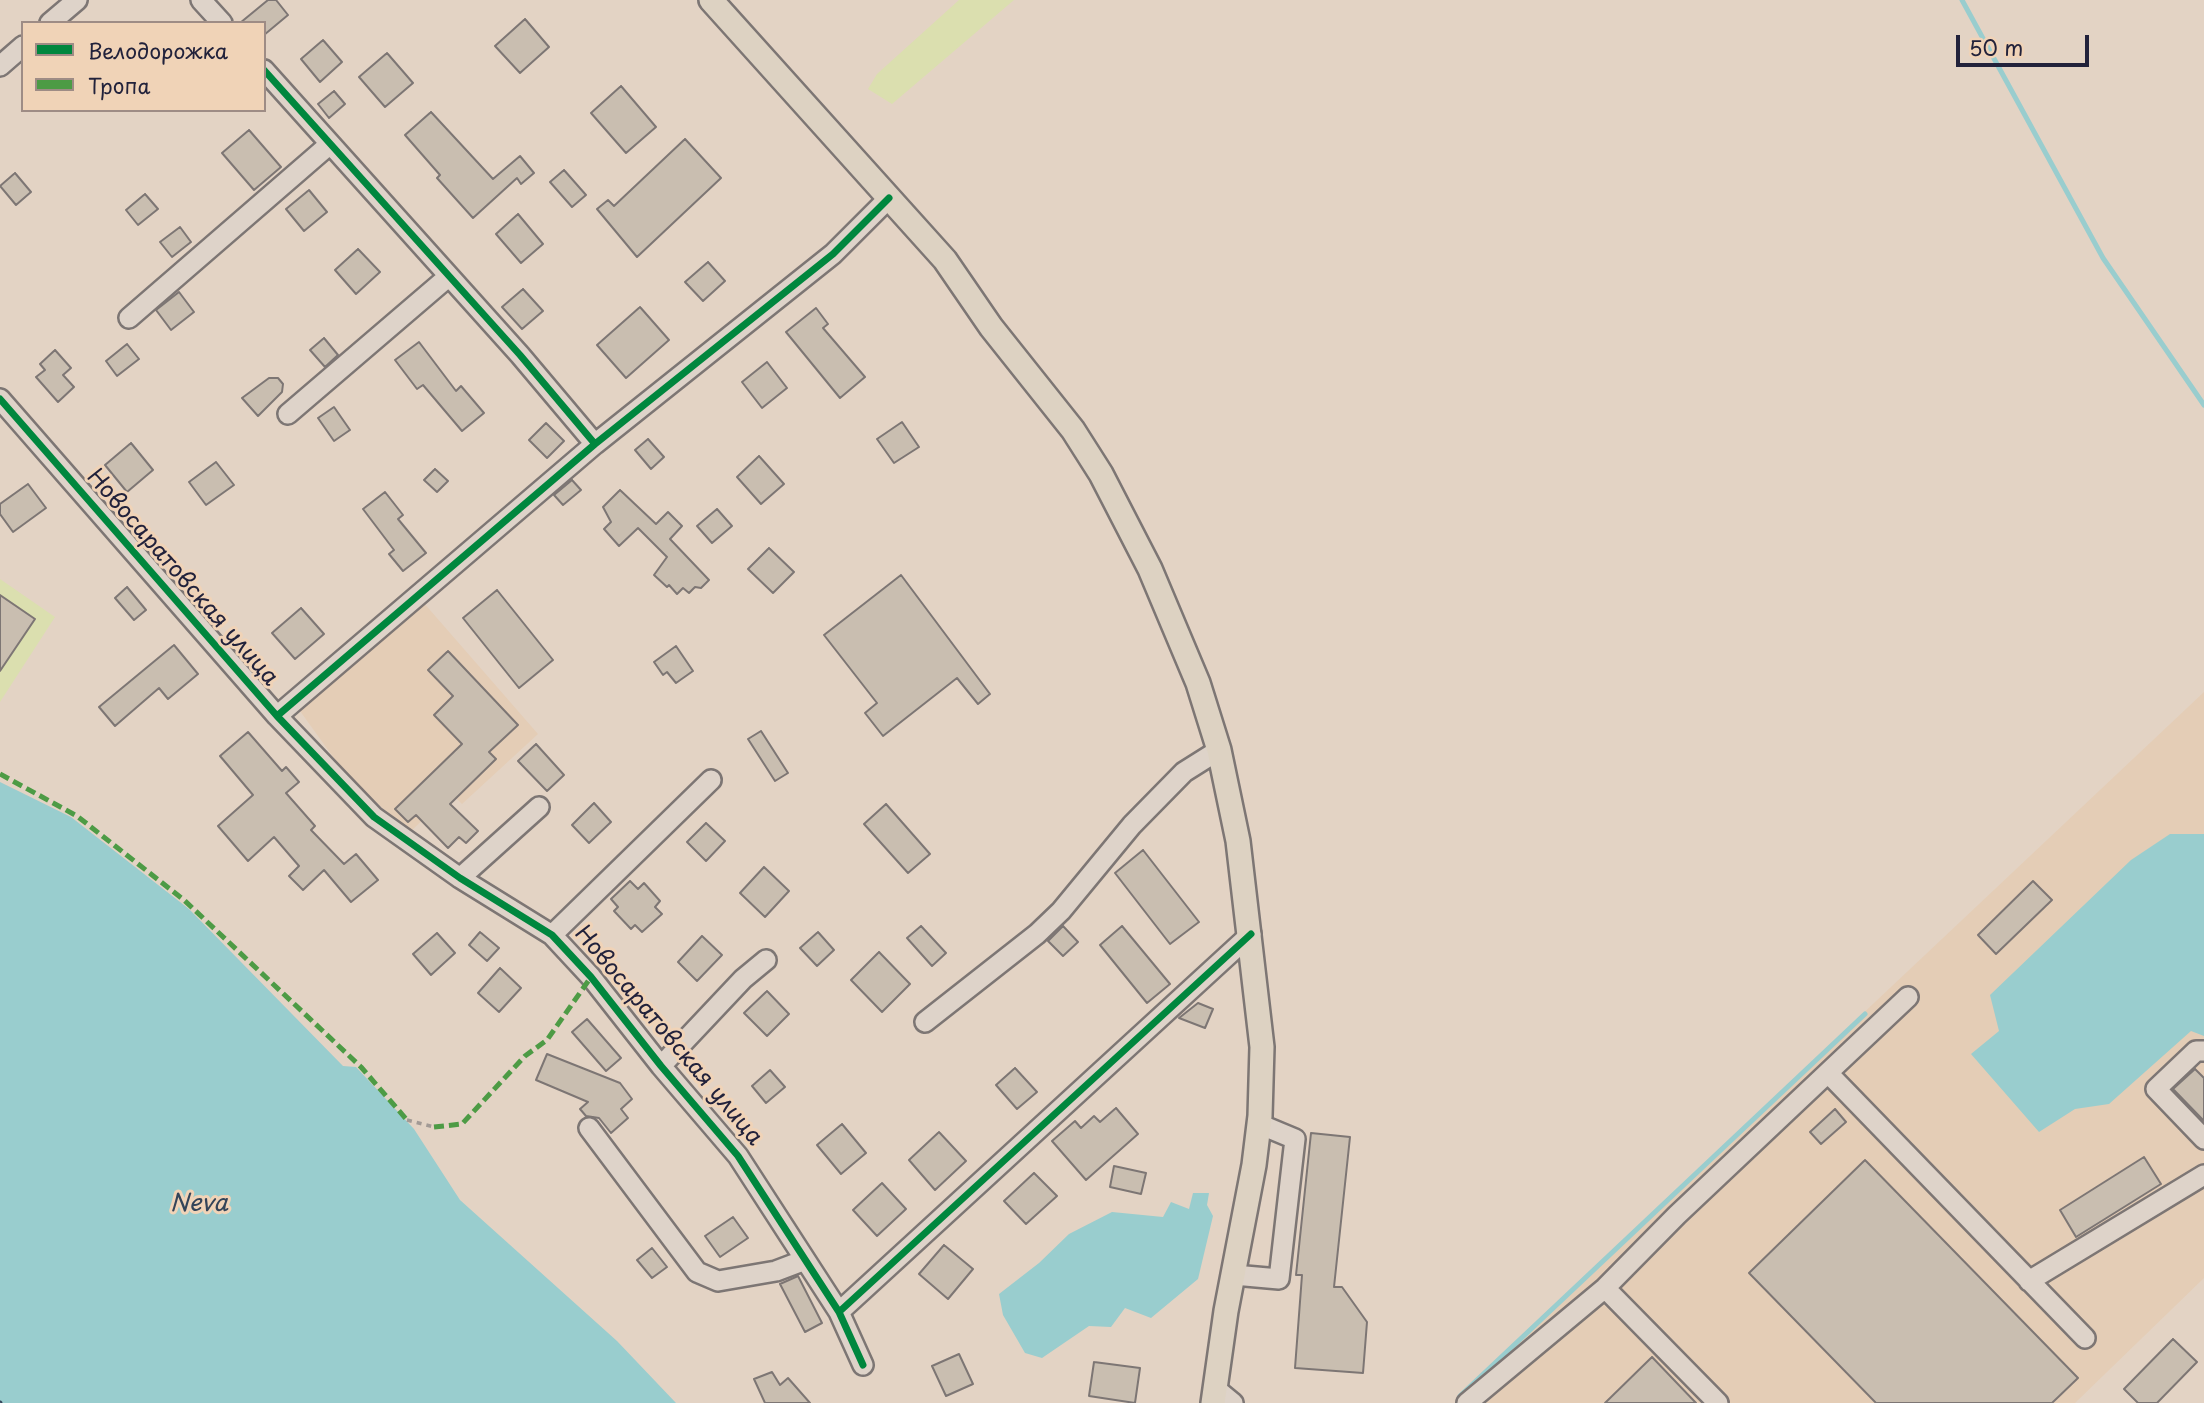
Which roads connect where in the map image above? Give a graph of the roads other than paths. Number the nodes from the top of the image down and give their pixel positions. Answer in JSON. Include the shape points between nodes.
{"nodes":[{"id":1,"x":77,"y":0,"type":"edge"},
{"id":2,"x":201,"y":0,"type":"edge"},
{"id":3,"x":711,"y":0,"type":"edge"},
{"id":4,"x":52,"y":21,"type":"edge"},
{"id":5,"x":220,"y":21,"type":"edge"},
{"id":6,"x":21,"y":48,"type":"edge"},
{"id":7,"x":0,"y":66,"type":"edge"},
{"id":8,"x":266,"y":72,"type":"edge"},
{"id":9,"x":330,"y":144,"type":"junction"},
{"id":10,"x":889,"y":198,"type":"junction"},
{"id":11,"x":448,"y":277,"type":"junction"},
{"id":12,"x":129,"y":318,"type":"dead end"},
{"id":13,"x":0,"y":399,"type":"edge"},
{"id":14,"x":288,"y":414,"type":"dead end"},
{"id":15,"x":595,"y":444,"type":"junction"},
{"id":16,"x":277,"y":716,"type":"junction"},
{"id":17,"x":1219,"y":750,"type":"junction"},
{"id":18,"x":710,"y":780,"type":"dead end"},
{"id":19,"x":539,"y":807,"type":"dead end"},
{"id":20,"x":460,"y":878,"type":"junction"},
{"id":21,"x":1251,"y":933,"type":"junction"},
{"id":22,"x":552,"y":935,"type":"junction"},
{"id":23,"x":766,"y":960,"type":"dead end"},
{"id":24,"x":1908,"y":997,"type":"dead end"},
{"id":25,"x":925,"y":1022,"type":"dead end"},
{"id":26,"x":2204,"y":1051,"type":"edge"},
{"id":27,"x":661,"y":1066,"type":"junction"},
{"id":28,"x":1828,"y":1073,"type":"junction"},
{"id":29,"x":1259,"y":1124,"type":"junction"},
{"id":30,"x":589,"y":1129,"type":"dead end"},
{"id":31,"x":2204,"y":1139,"type":"edge"},
{"id":32,"x":2204,"y":1175,"type":"edge"},
{"id":33,"x":804,"y":1260,"type":"junction"},
{"id":34,"x":1234,"y":1275,"type":"junction"},
{"id":35,"x":2029,"y":1280,"type":"junction"},
{"id":36,"x":1605,"y":1288,"type":"junction"},
{"id":37,"x":839,"y":1312,"type":"junction"},
{"id":38,"x":2085,"y":1338,"type":"dead end"},
{"id":39,"x":863,"y":1365,"type":"dead end"},
{"id":40,"x":1220,"y":1398,"type":"edge"},
{"id":41,"x":1467,"y":1403,"type":"edge"},
{"id":42,"x":1718,"y":1403,"type":"edge"}],
"edges":[{"from":1,"to":4,"type":"street"},
{"from":2,"to":5,"type":"street"},
{"from":3,"to":10,"type":"main road"},
{"from":6,"to":7,"type":"street"},
{"from":8,"to":9,"type":"street"},
{"from":9,"to":11,"type":"street"},
{"from":9,"to":12,"type":"street"},
{"from":10,"to":15,"type":"street","via":[[833,254]]},
{"from":10,"to":17,"type":"main road","via":[[945,260],[1101,474],[1174,621]]},
{"from":11,"to":14,"type":"street"},
{"from":11,"to":15,"type":"street"},
{"from":13,"to":16,"type":"street","name":"Новосаратовская улица"},
{"from":15,"to":16,"type":"street"},
{"from":16,"to":20,"type":"street","name":"Новосаратовская улица","via":[[374,817]]},
{"from":17,"to":21,"type":"main road"},
{"from":17,"to":25,"type":"street","via":[[1184,772],[1158,798],[1037,934]]},
{"from":18,"to":22,"type":"street"},
{"from":19,"to":20,"type":"street"},
{"from":20,"to":22,"type":"street","name":"Новосаратовская улица"},
{"from":21,"to":29,"type":"main road","via":[[1262,1047]]},
{"from":21,"to":37,"type":"street"},
{"from":22,"to":27,"type":"street","name":"Новосаратовская улица"},
{"from":23,"to":27,"type":"street"},
{"from":24,"to":28,"type":"street"},
{"from":26,"to":31,"type":"street","via":[[2196,1051],[2156,1088]]},
{"from":27,"to":33,"type":"street","name":"Новосаратовская улица","via":[[738,1156]]},
{"from":28,"to":35,"type":"street"},
{"from":28,"to":36,"type":"street"},
{"from":29,"to":34,"type":"main road"},
{"from":29,"to":34,"type":"street","via":[[1295,1139],[1279,1279]]},
{"from":30,"to":33,"type":"street","via":[[697,1272],[718,1281],[776,1271]]},
{"from":32,"to":35,"type":"street"},
{"from":33,"to":37,"type":"street","name":"Новосаратовская улица"},
{"from":34,"to":40,"type":"main road"},
{"from":35,"to":38,"type":"street"},
{"from":36,"to":41,"type":"street"},
{"from":36,"to":42,"type":"street"},
{"from":37,"to":39,"type":"street","name":"Новосаратовская улица"}]}
